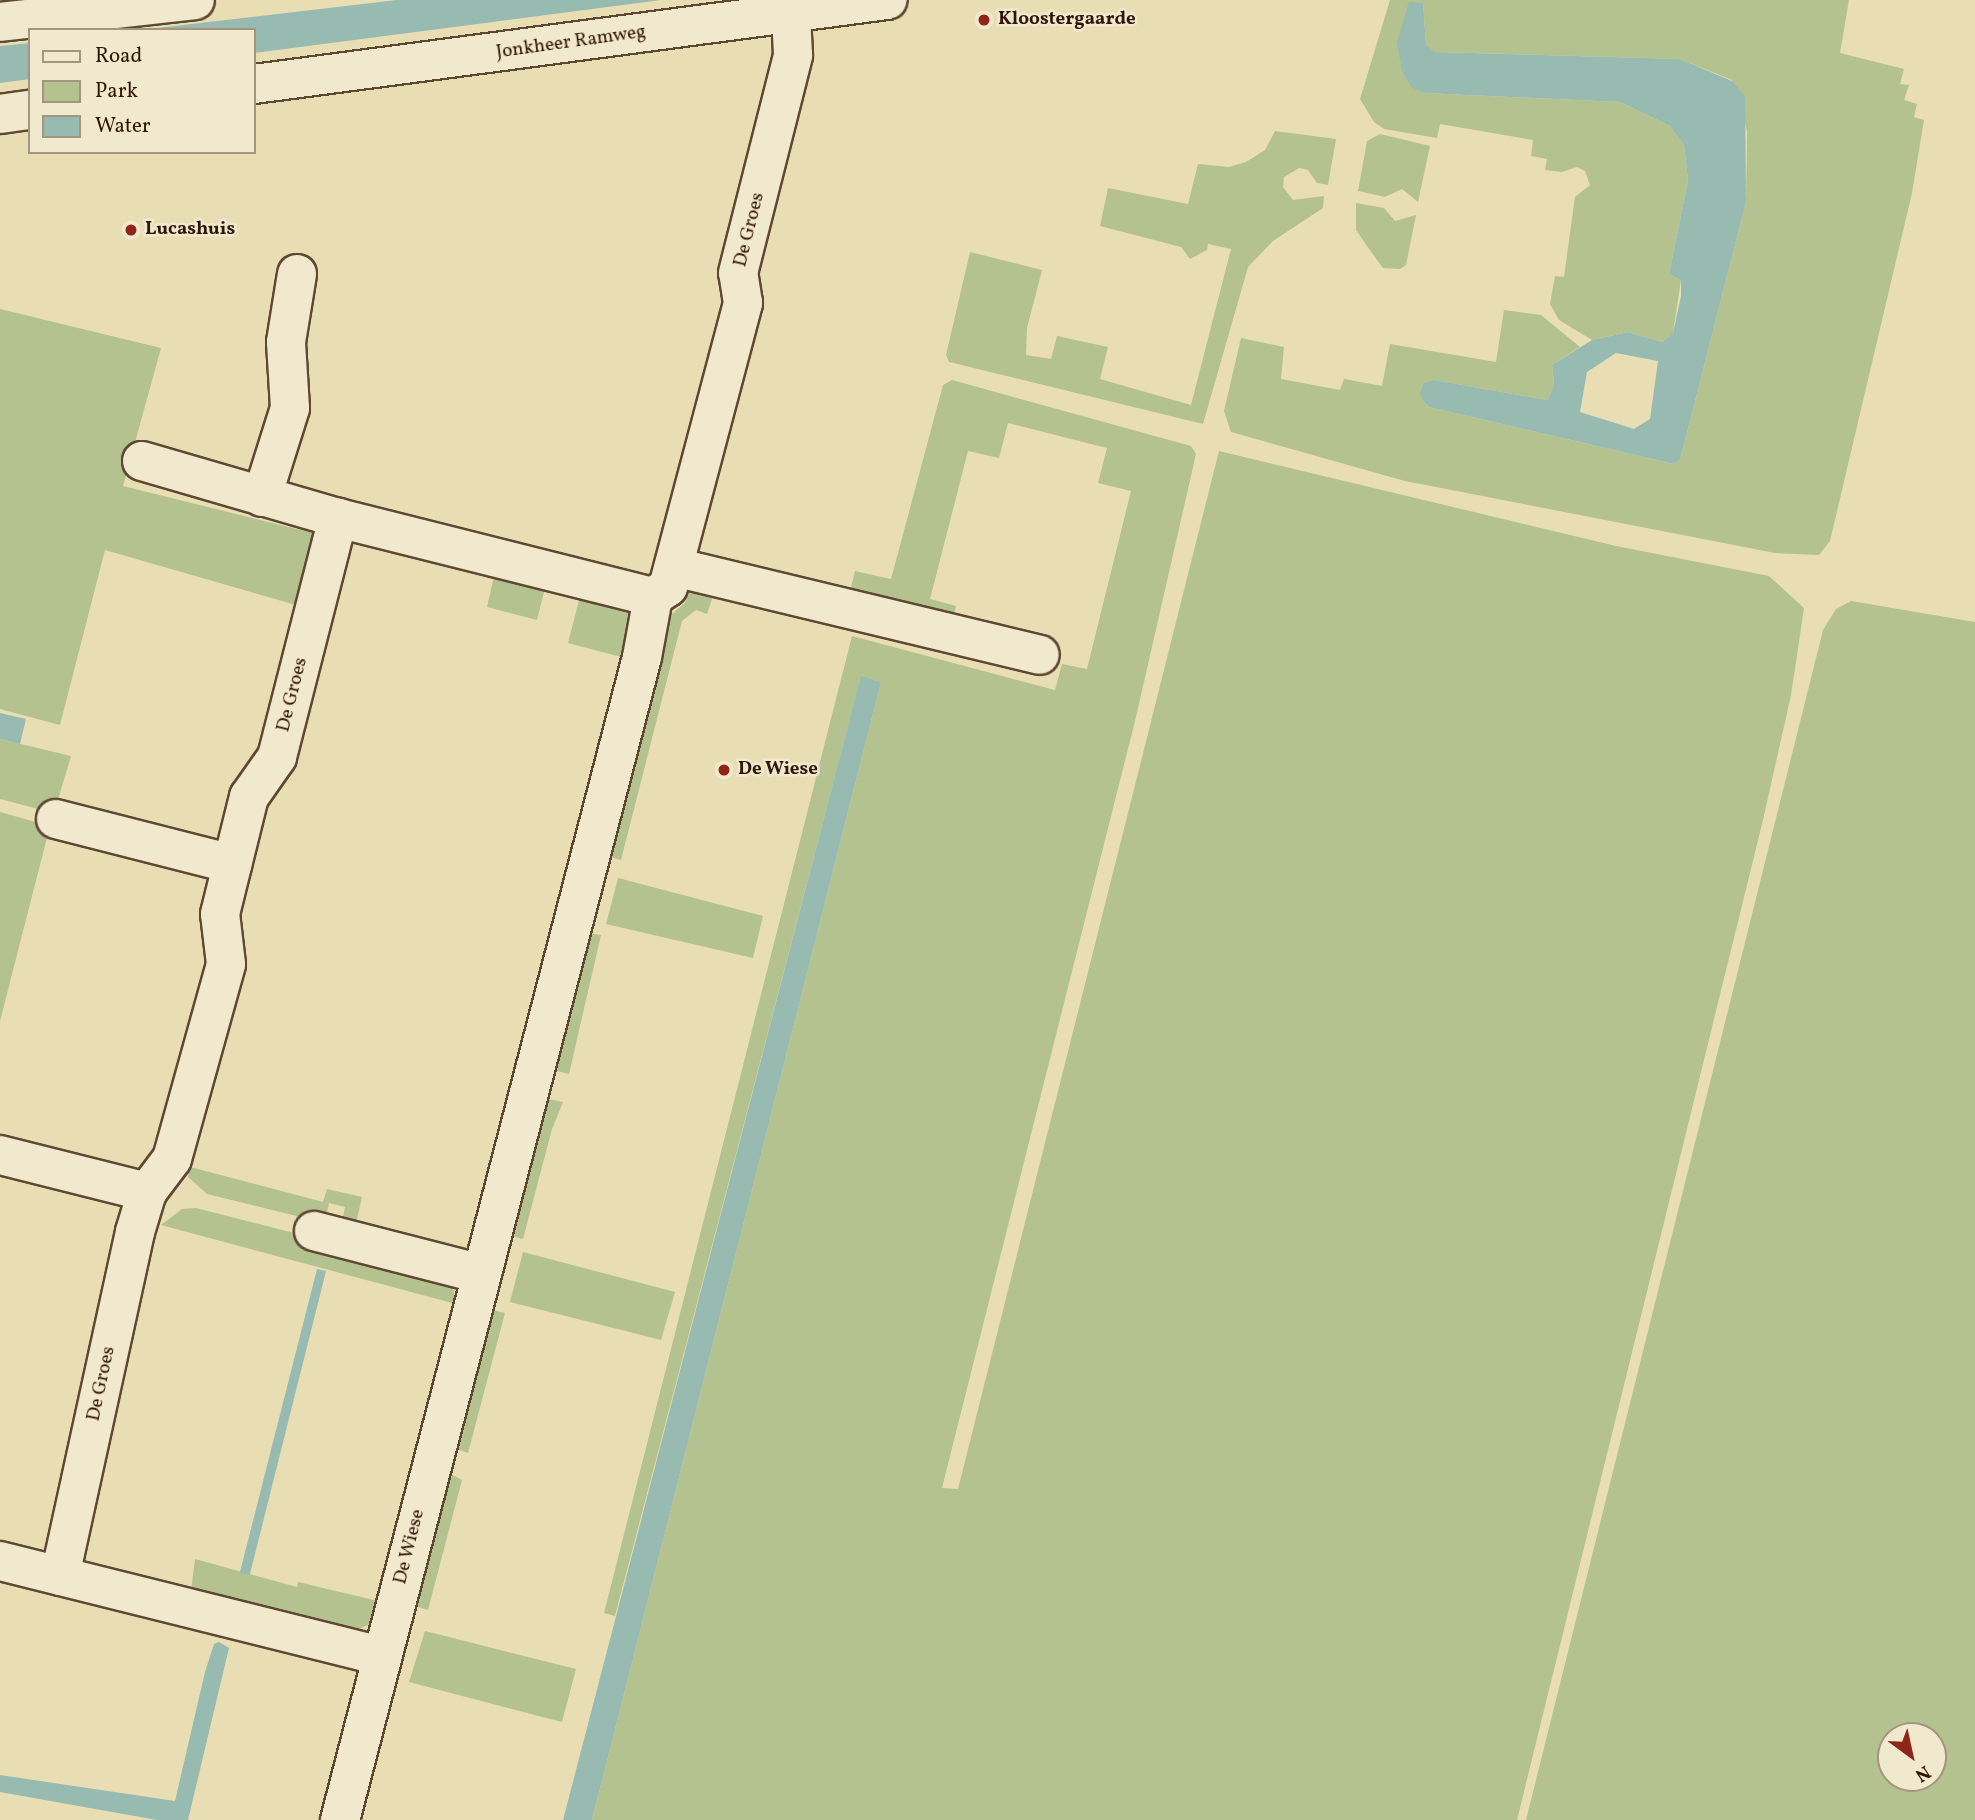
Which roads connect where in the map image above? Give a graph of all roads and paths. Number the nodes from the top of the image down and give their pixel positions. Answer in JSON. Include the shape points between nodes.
{"nodes":[{"id":1,"x":195,"y":0,"type":"edge"},
{"id":2,"x":872,"y":1,"type":"edge"},
{"id":3,"x":791,"y":14,"type":"junction"},
{"id":4,"x":0,"y":22,"type":"edge"},
{"id":5,"x":256,"y":84,"type":"edge"},
{"id":6,"x":28,"y":110,"type":"edge"},
{"id":7,"x":0,"y":114,"type":"edge"},
{"id":8,"x":297,"y":274,"type":"dead end"},
{"id":9,"x":142,"y":461,"type":"dead end"},
{"id":10,"x":262,"y":497,"type":"junction"},
{"id":11,"x":338,"y":518,"type":"junction"},
{"id":12,"x":663,"y":582,"type":"junction"},
{"id":13,"x":1040,"y":655,"type":"dead end"},
{"id":14,"x":56,"y":819,"type":"dead end"},
{"id":15,"x":232,"y":864,"type":"junction"},
{"id":16,"x":0,"y":1154,"type":"edge"},
{"id":17,"x":147,"y":1192,"type":"junction"},
{"id":18,"x":314,"y":1231,"type":"dead end"},
{"id":19,"x":482,"y":1274,"type":"junction"},
{"id":20,"x":0,"y":1561,"type":"edge"},
{"id":21,"x":60,"y":1576,"type":"junction"},
{"id":22,"x":382,"y":1656,"type":"junction"},
{"id":23,"x":340,"y":1820,"type":"edge"}],
"edges":[{"from":1,"to":4,"type":"street"},
{"from":2,"to":3,"type":"street","name":"Jonkheer Ramweg"},
{"from":3,"to":5,"type":"street","name":"Jonkheer Ramweg"},
{"from":3,"to":12,"type":"street","name":"De Groes","via":[[793,55],[738,273],[743,303]]},
{"from":6,"to":7,"type":"street"},
{"from":8,"to":10,"type":"street","via":[[286,342],[290,408]]},
{"from":9,"to":10,"type":"street"},
{"from":10,"to":11,"type":"street"},
{"from":11,"to":12,"type":"street"},
{"from":11,"to":15,"type":"street","name":"De Groes","via":[[277,757],[249,797]]},
{"from":12,"to":13,"type":"street"},
{"from":12,"to":19,"type":"street","name":"De Wiese"},
{"from":14,"to":15,"type":"street"},
{"from":15,"to":17,"type":"street","name":"De Groes","via":[[220,914],[226,964],[172,1159]]},
{"from":16,"to":17,"type":"street"},
{"from":17,"to":21,"type":"street","name":"De Groes"},
{"from":18,"to":19,"type":"street"},
{"from":19,"to":22,"type":"street","name":"De Wiese"},
{"from":20,"to":21,"type":"street"},
{"from":21,"to":22,"type":"street"},
{"from":22,"to":23,"type":"street","name":"De Wiese"}]}
